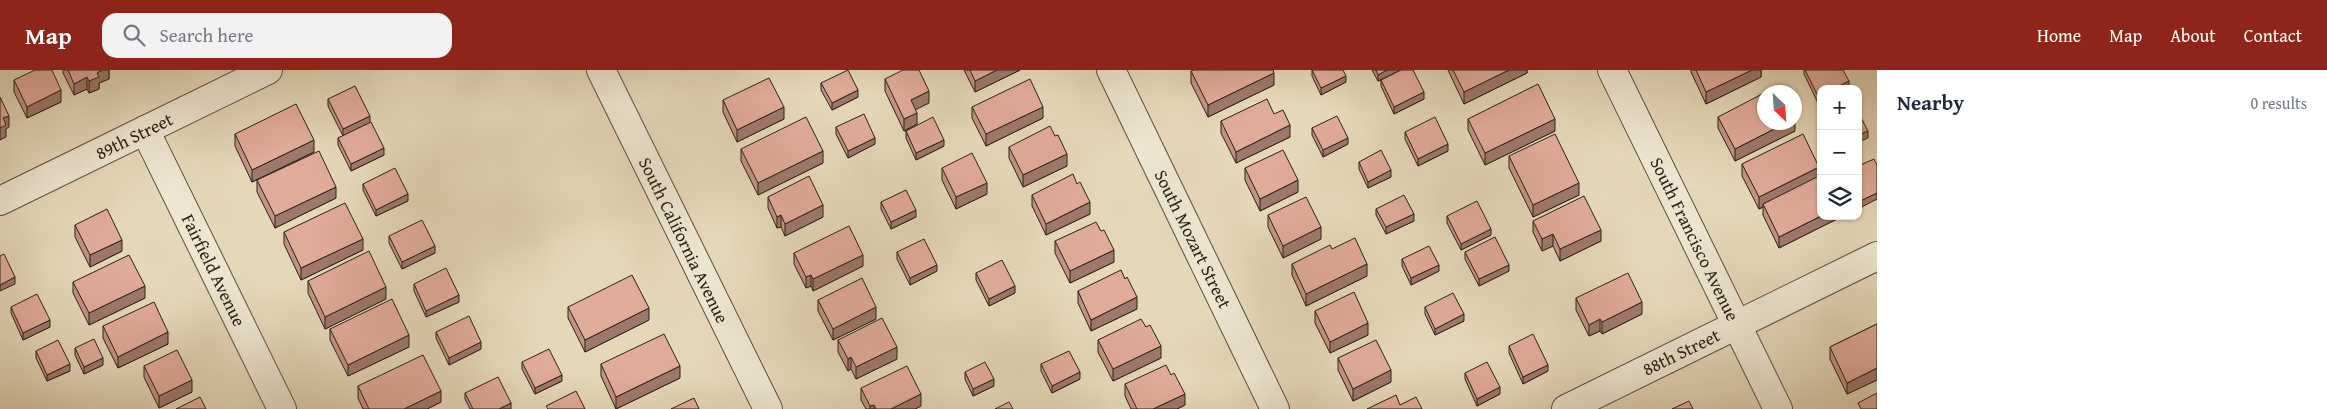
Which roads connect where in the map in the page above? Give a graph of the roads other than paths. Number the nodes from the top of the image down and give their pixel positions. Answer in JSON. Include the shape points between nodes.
{"nodes":[{"id":1,"x":268,"y":70,"type":"edge"},
{"id":2,"x":602,"y":70,"type":"edge"},
{"id":3,"x":1111,"y":70,"type":"edge"},
{"id":4,"x":1612,"y":70,"type":"edge"},
{"id":5,"x":145,"y":130,"type":"junction"},
{"id":6,"x":0,"y":201,"type":"edge"},
{"id":7,"x":1877,"y":256,"type":"edge"},
{"id":8,"x":1737,"y":324,"type":"junction"},
{"id":9,"x":282,"y":409,"type":"edge"},
{"id":10,"x":768,"y":409,"type":"edge"},
{"id":11,"x":1275,"y":409,"type":"edge"},
{"id":12,"x":1566,"y":409,"type":"edge"},
{"id":13,"x":1778,"y":409,"type":"edge"}],
"edges":[{"from":1,"to":5,"type":"street","name":"89th Street"},
{"from":2,"to":10,"type":"street","name":"South California Avenue"},
{"from":3,"to":11,"type":"street","name":"South Mozart Street"},
{"from":4,"to":8,"type":"street","name":"South Francisco Avenue"},
{"from":5,"to":6,"type":"street","name":"89th Street"},
{"from":5,"to":9,"type":"street","name":"Fairfield Avenue"},
{"from":7,"to":8,"type":"street","name":"88th Street"},
{"from":8,"to":12,"type":"street","name":"88th Street"},
{"from":8,"to":13,"type":"street","name":"South Francisco Avenue"}]}
